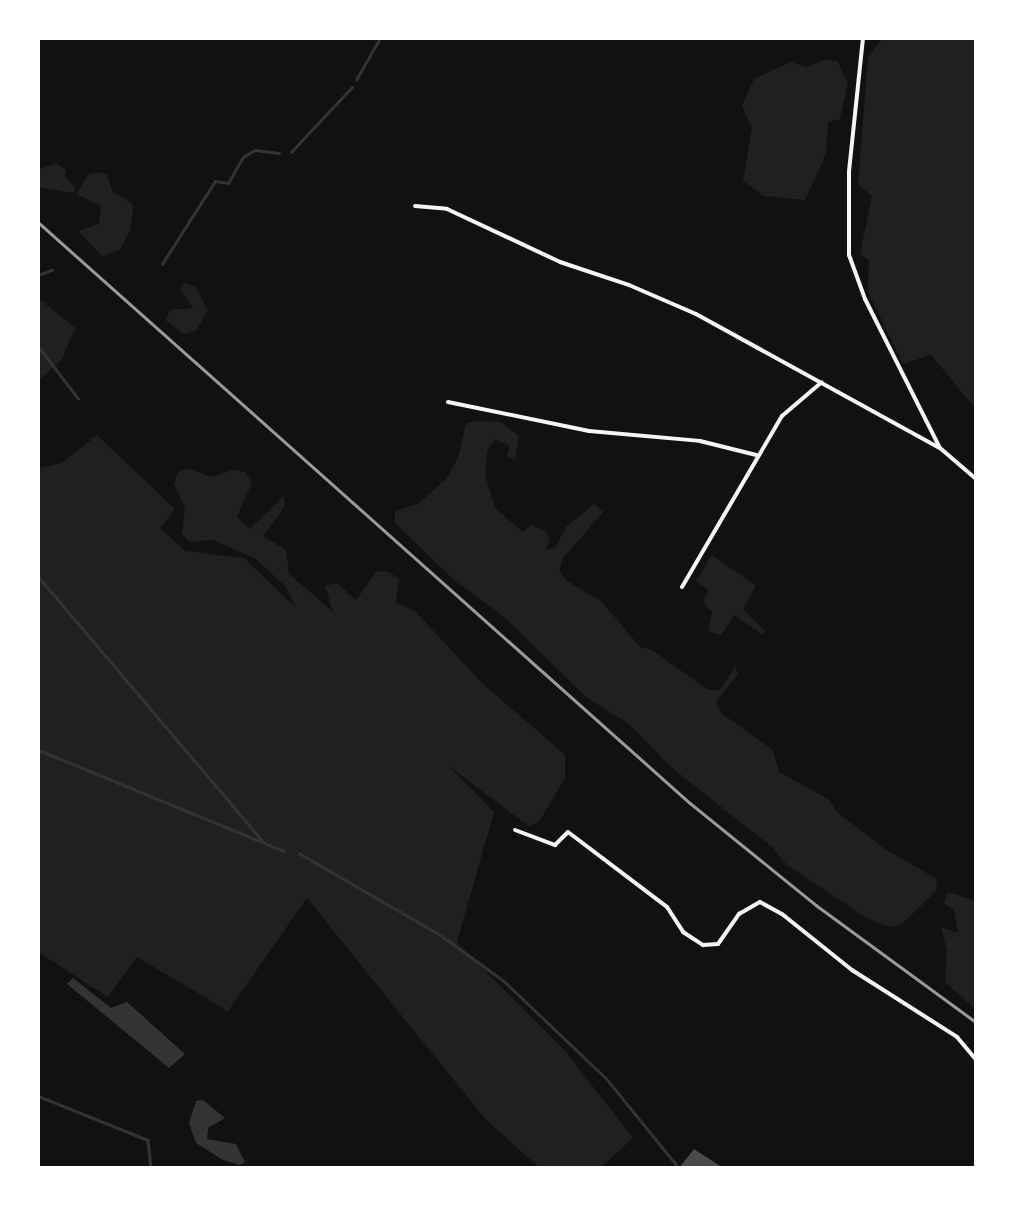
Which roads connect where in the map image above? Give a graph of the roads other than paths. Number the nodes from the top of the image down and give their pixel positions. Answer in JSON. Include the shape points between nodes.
{"nodes":[{"id":1,"x":863,"y":38,"type":"edge"},
{"id":2,"x":415,"y":206,"type":"dead end"},
{"id":3,"x":822,"y":382,"type":"junction"},
{"id":4,"x":448,"y":402,"type":"dead end"},
{"id":5,"x":940,"y":448,"type":"junction"},
{"id":6,"x":756,"y":454,"type":"junction"},
{"id":7,"x":976,"y":479,"type":"edge"},
{"id":8,"x":682,"y":587,"type":"dead end"},
{"id":9,"x":516,"y":830,"type":"dead end"},
{"id":10,"x":976,"y":1060,"type":"edge"}],
"edges":[{"from":1,"to":5,"type":"street","via":[[849,172],[849,255]]},
{"from":2,"to":3,"type":"street","via":[[447,209],[588,274],[658,297]]},
{"from":3,"to":5,"type":"street"},
{"from":3,"to":6,"type":"street","via":[[782,416]]},
{"from":4,"to":6,"type":"street","via":[[590,432],[700,441]]},
{"from":5,"to":7,"type":"street"},
{"from":6,"to":8,"type":"street"},
{"from":9,"to":10,"type":"street","via":[[556,846],[568,832],[667,906],[684,932],[704,945],[718,944],[738,914],[760,902],[957,1037]]}]}
